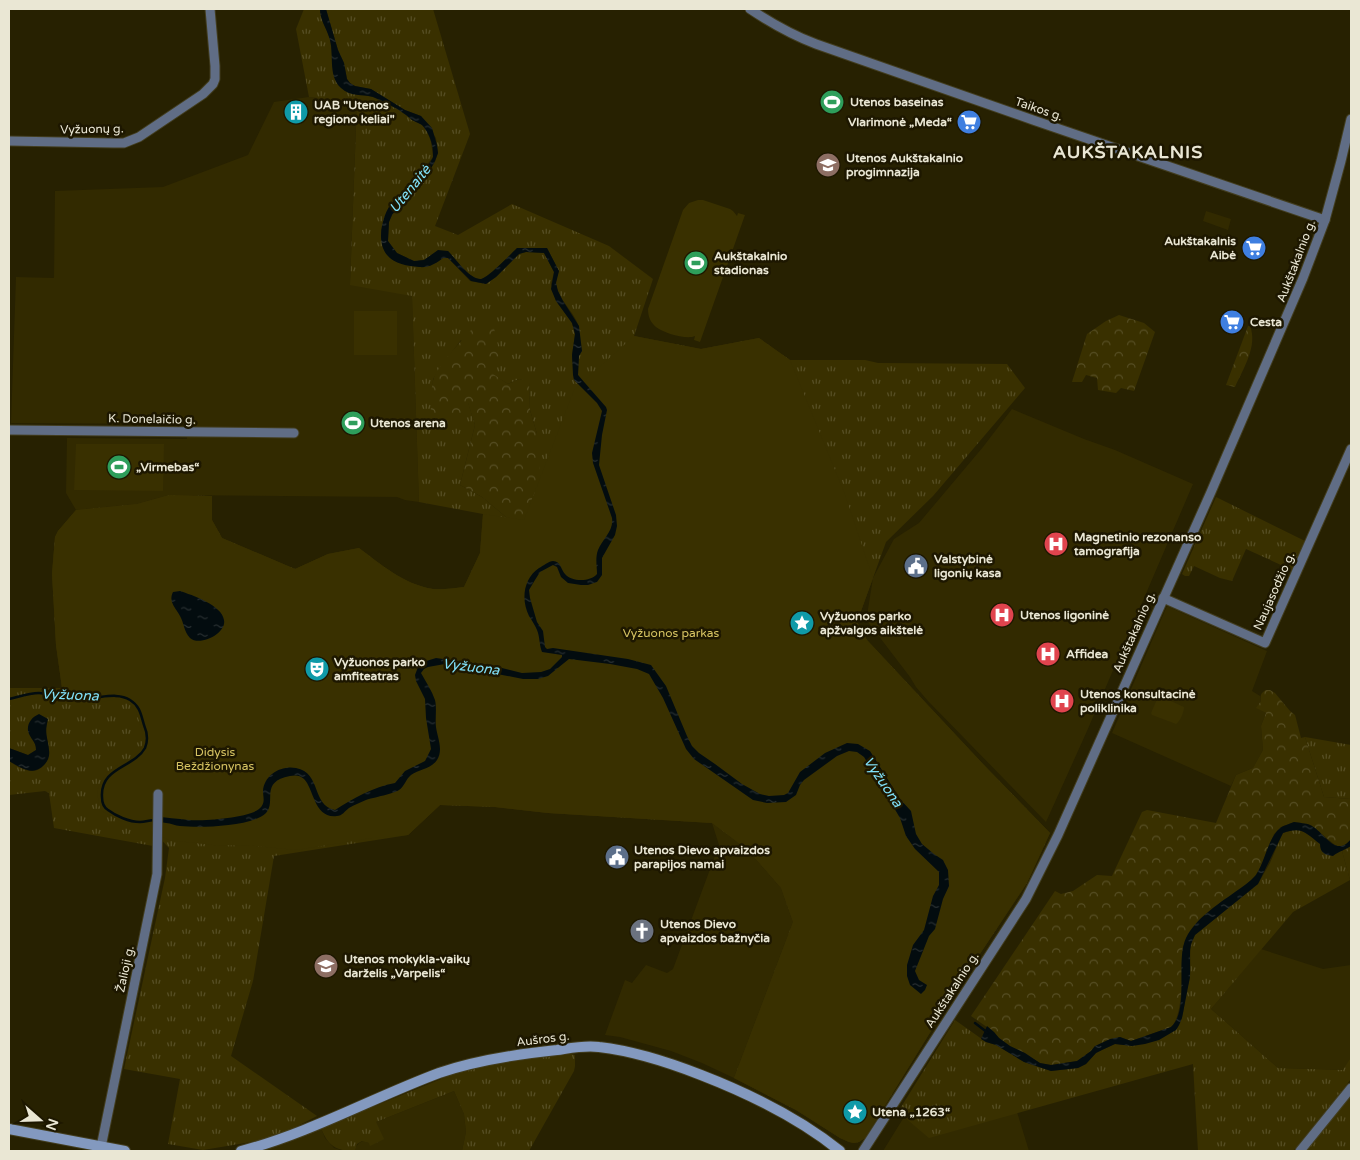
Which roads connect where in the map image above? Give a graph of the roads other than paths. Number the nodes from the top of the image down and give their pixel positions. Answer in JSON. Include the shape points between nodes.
{"nodes":[{"id":1,"x":210,"y":9,"type":"edge"},
{"id":2,"x":750,"y":9,"type":"edge"},
{"id":3,"x":1351,"y":119,"type":"edge"},
{"id":4,"x":9,"y":141,"type":"edge"},
{"id":5,"x":1325,"y":220,"type":"junction"},
{"id":6,"x":9,"y":430,"type":"edge"},
{"id":7,"x":294,"y":433,"type":"dead end"},
{"id":8,"x":1351,"y":449,"type":"edge"},
{"id":9,"x":1163,"y":598,"type":"junction"},
{"id":10,"x":158,"y":794,"type":"dead end"},
{"id":11,"x":1351,"y":1088,"type":"edge"},
{"id":12,"x":9,"y":1129,"type":"edge"},
{"id":13,"x":101,"y":1147,"type":"junction"},
{"id":14,"x":125,"y":1151,"type":"edge"},
{"id":15,"x":242,"y":1151,"type":"edge"},
{"id":16,"x":840,"y":1151,"type":"edge"},
{"id":17,"x":863,"y":1151,"type":"edge"},
{"id":18,"x":1300,"y":1151,"type":"edge"}],
"edges":[{"from":1,"to":4,"type":"street","name":"Vyžuonų g.","via":[[215,79],[203,94],[140,137],[114,143]]},
{"from":2,"to":5,"type":"street","name":"Taikos g.","via":[[783,30],[816,44]]},
{"from":3,"to":5,"type":"street","name":"Aukštakalnio g."},
{"from":5,"to":9,"type":"street","name":"Aukštakalnio g.","via":[[1286,321]]},
{"from":6,"to":7,"type":"street","name":"K. Donelaičio g."},
{"from":8,"to":9,"type":"street","name":"Naujasodžio g.","via":[[1265,642]]},
{"from":9,"to":17,"type":"street","name":"Aukštakalnio g.","via":[[1058,835],[1026,899]]},
{"from":10,"to":13,"type":"street","name":"Žalioji g.","via":[[157,874]]},
{"from":11,"to":18,"type":"street"},
{"from":12,"to":13,"type":"street"},
{"from":13,"to":14,"type":"street"},
{"from":15,"to":16,"type":"street","name":"Aušros g.","via":[[313,1127],[440,1073],[481,1061],[582,1047],[656,1058],[719,1082],[774,1108]]}]}
